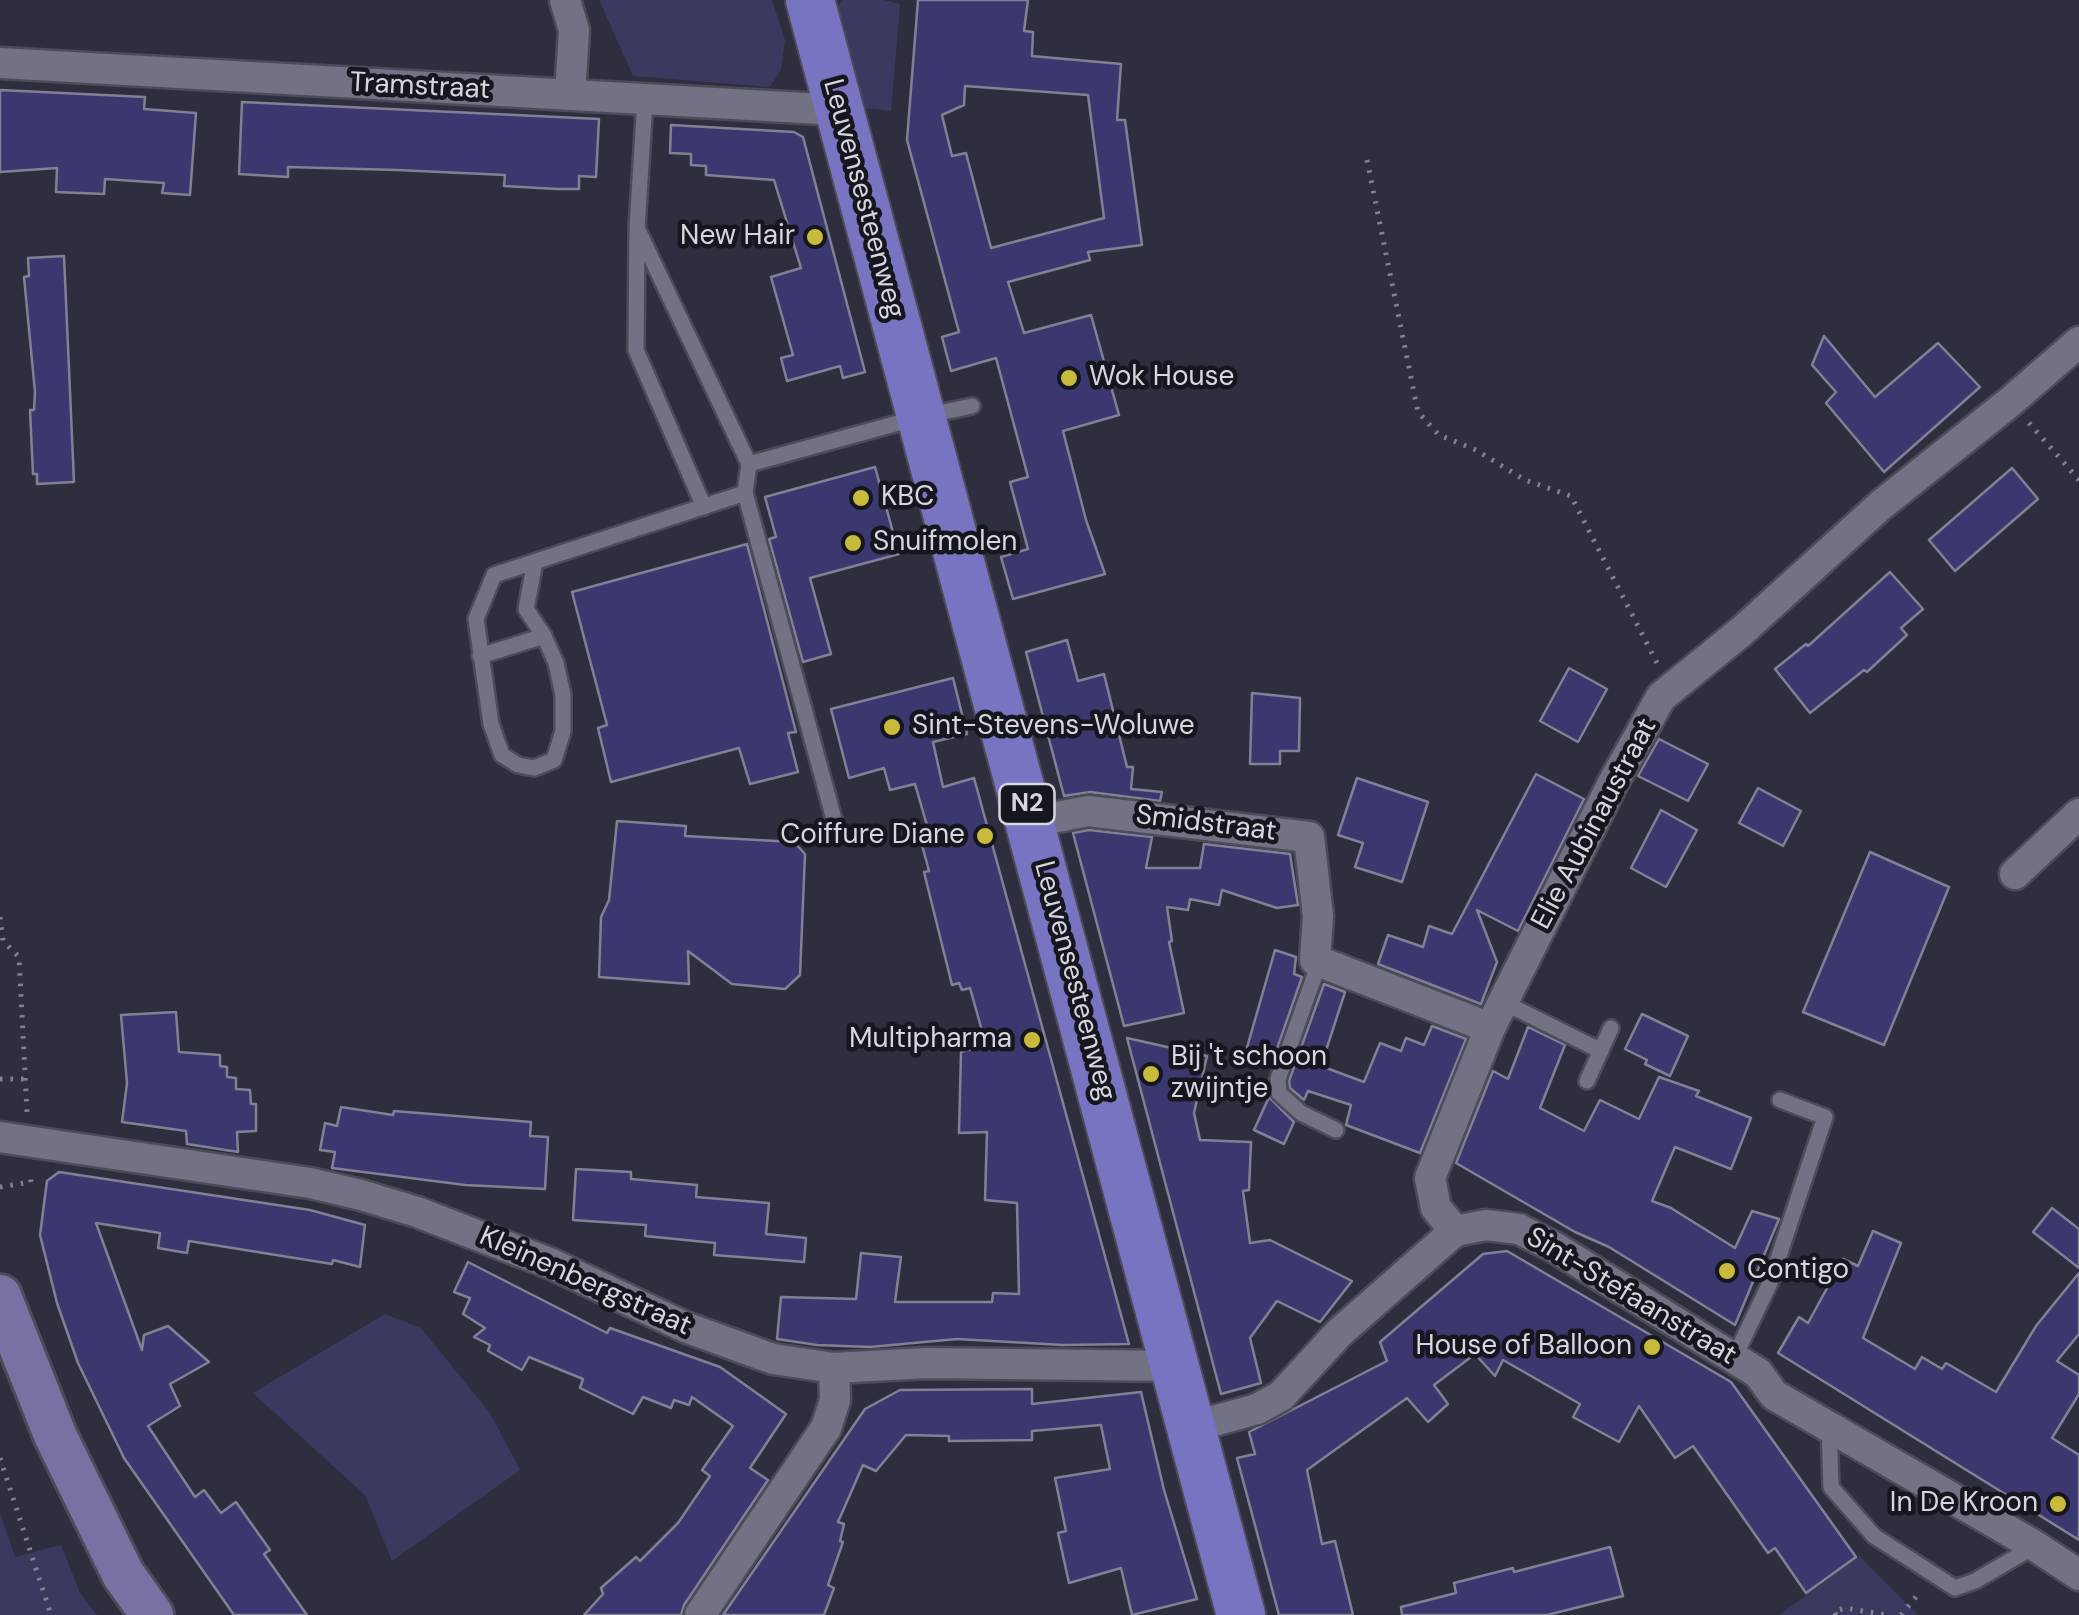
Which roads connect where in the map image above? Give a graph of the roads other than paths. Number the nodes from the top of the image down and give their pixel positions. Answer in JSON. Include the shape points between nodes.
{"nodes":[{"id":1,"x":565,"y":0,"type":"edge"},
{"id":2,"x":810,"y":0,"type":"edge"},
{"id":3,"x":0,"y":63,"type":"edge"},
{"id":4,"x":570,"y":95,"type":"junction"},
{"id":5,"x":645,"y":100,"type":"junction"},
{"id":6,"x":840,"y":110,"type":"junction"},
{"id":7,"x":636,"y":228,"type":"junction"},
{"id":8,"x":2079,"y":342,"type":"edge"},
{"id":9,"x":972,"y":406,"type":"dead end"},
{"id":10,"x":920,"y":417,"type":"junction"},
{"id":11,"x":749,"y":464,"type":"junction"},
{"id":12,"x":745,"y":493,"type":"junction"},
{"id":13,"x":704,"y":507,"type":"junction"},
{"id":14,"x":534,"y":562,"type":"junction"},
{"id":15,"x":544,"y":636,"type":"junction"},
{"id":16,"x":480,"y":656,"type":"junction"},
{"id":17,"x":2079,"y":814,"type":"edge"},
{"id":18,"x":1032,"y":822,"type":"junction"},
{"id":19,"x":838,"y":834,"type":"dead end"},
{"id":20,"x":2015,"y":874,"type":"dead end"},
{"id":21,"x":1320,"y":963,"type":"junction"},
{"id":22,"x":1496,"y":1015,"type":"junction"},
{"id":23,"x":1612,"y":1028,"type":"dead end"},
{"id":24,"x":1601,"y":1051,"type":"junction"},
{"id":25,"x":1587,"y":1081,"type":"dead end"},
{"id":26,"x":1780,"y":1100,"type":"dead end"},
{"id":27,"x":1336,"y":1130,"type":"dead end"},
{"id":28,"x":0,"y":1137,"type":"edge"},
{"id":29,"x":1455,"y":1231,"type":"junction"},
{"id":30,"x":0,"y":1296,"type":"edge"},
{"id":31,"x":1734,"y":1358,"type":"junction"},
{"id":32,"x":1175,"y":1366,"type":"junction"},
{"id":33,"x":834,"y":1368,"type":"junction"},
{"id":34,"x":1830,"y":1425,"type":"junction"},
{"id":35,"x":1192,"y":1427,"type":"junction"},
{"id":36,"x":2035,"y":1546,"type":"junction"},
{"id":37,"x":2079,"y":1575,"type":"edge"},
{"id":38,"x":152,"y":1615,"type":"edge"},
{"id":39,"x":700,"y":1615,"type":"edge"},
{"id":40,"x":1242,"y":1615,"type":"edge"}],
"edges":[{"from":1,"to":4,"type":"street","via":[[574,30]]},
{"from":2,"to":6,"type":"main road","name":"Leuvensesteenweg","number":"N2"},
{"from":3,"to":4,"type":"street","name":"Tramstraat"},
{"from":4,"to":5,"type":"street","name":"Tramstraat"},
{"from":5,"to":6,"type":"street","name":"Tramstraat"},
{"from":5,"to":7,"type":"lane"},
{"from":6,"to":10,"type":"main road","name":"Leuvensesteenweg","number":"N2"},
{"from":7,"to":11,"type":"lane"},
{"from":7,"to":13,"type":"lane","via":[[636,350]]},
{"from":8,"to":22,"type":"street","name":"Elie Aubinaustraat","via":[[1662,697]]},
{"from":9,"to":10,"type":"lane"},
{"from":10,"to":11,"type":"lane"},
{"from":10,"to":18,"type":"main road","name":"Leuvensesteenweg","number":"N2"},
{"from":11,"to":12,"type":"lane"},
{"from":12,"to":13,"type":"lane"},
{"from":12,"to":19,"type":"lane"},
{"from":13,"to":14,"type":"lane"},
{"from":14,"to":15,"type":"lane","via":[[526,609]]},
{"from":14,"to":16,"type":"lane","via":[[494,576],[476,618]]},
{"from":15,"to":16,"type":"lane"},
{"from":15,"to":16,"type":"lane","via":[[563,695],[562,731],[554,760],[545,766],[518,765],[502,756]]},
{"from":17,"to":20,"type":"street"},
{"from":18,"to":21,"type":"street","name":"Smidstraat","via":[[1088,811],[1309,837]]},
{"from":18,"to":32,"type":"main road","name":"Leuvensesteenweg","number":"N2"},
{"from":21,"to":22,"type":"street"},
{"from":21,"to":27,"type":"lane","via":[[1278,1093]]},
{"from":22,"to":24,"type":"lane"},
{"from":22,"to":29,"type":"street","name":"Elie Aubinaustraat","via":[[1430,1178],[1436,1208]]},
{"from":23,"to":24,"type":"lane"},
{"from":24,"to":25,"type":"lane"},
{"from":26,"to":31,"type":"lane","via":[[1824,1117],[1770,1283]]},
{"from":28,"to":33,"type":"street","name":"Kleinenbergstraat","via":[[362,1195],[552,1264],[684,1327],[773,1359]]},
{"from":29,"to":31,"type":"street","name":"Sint-Stefaanstraat","via":[[1486,1225],[1519,1229]]},
{"from":29,"to":35,"type":"street","via":[[1339,1334],[1281,1396]]},
{"from":30,"to":38,"type":"street","via":[[55,1435],[122,1574]]},
{"from":31,"to":34,"type":"street","name":"Sint-Stefaanstraat","via":[[1774,1395]]},
{"from":32,"to":33,"type":"street","name":"Kleinenbergstraat"},
{"from":32,"to":35,"type":"main road","name":"Leuvensesteenweg","number":"N2"},
{"from":33,"to":39,"type":"street","via":[[835,1400],[826,1428]]},
{"from":34,"to":36,"type":"street","name":"Sint-Stefaanstraat"},
{"from":34,"to":36,"type":"lane","via":[[1832,1488],[1874,1536],[1955,1588]]},
{"from":35,"to":40,"type":"main road","name":"Leuvensesteenweg","number":"N2"},
{"from":36,"to":37,"type":"street","name":"Sint-Stefaanstraat"}]}
